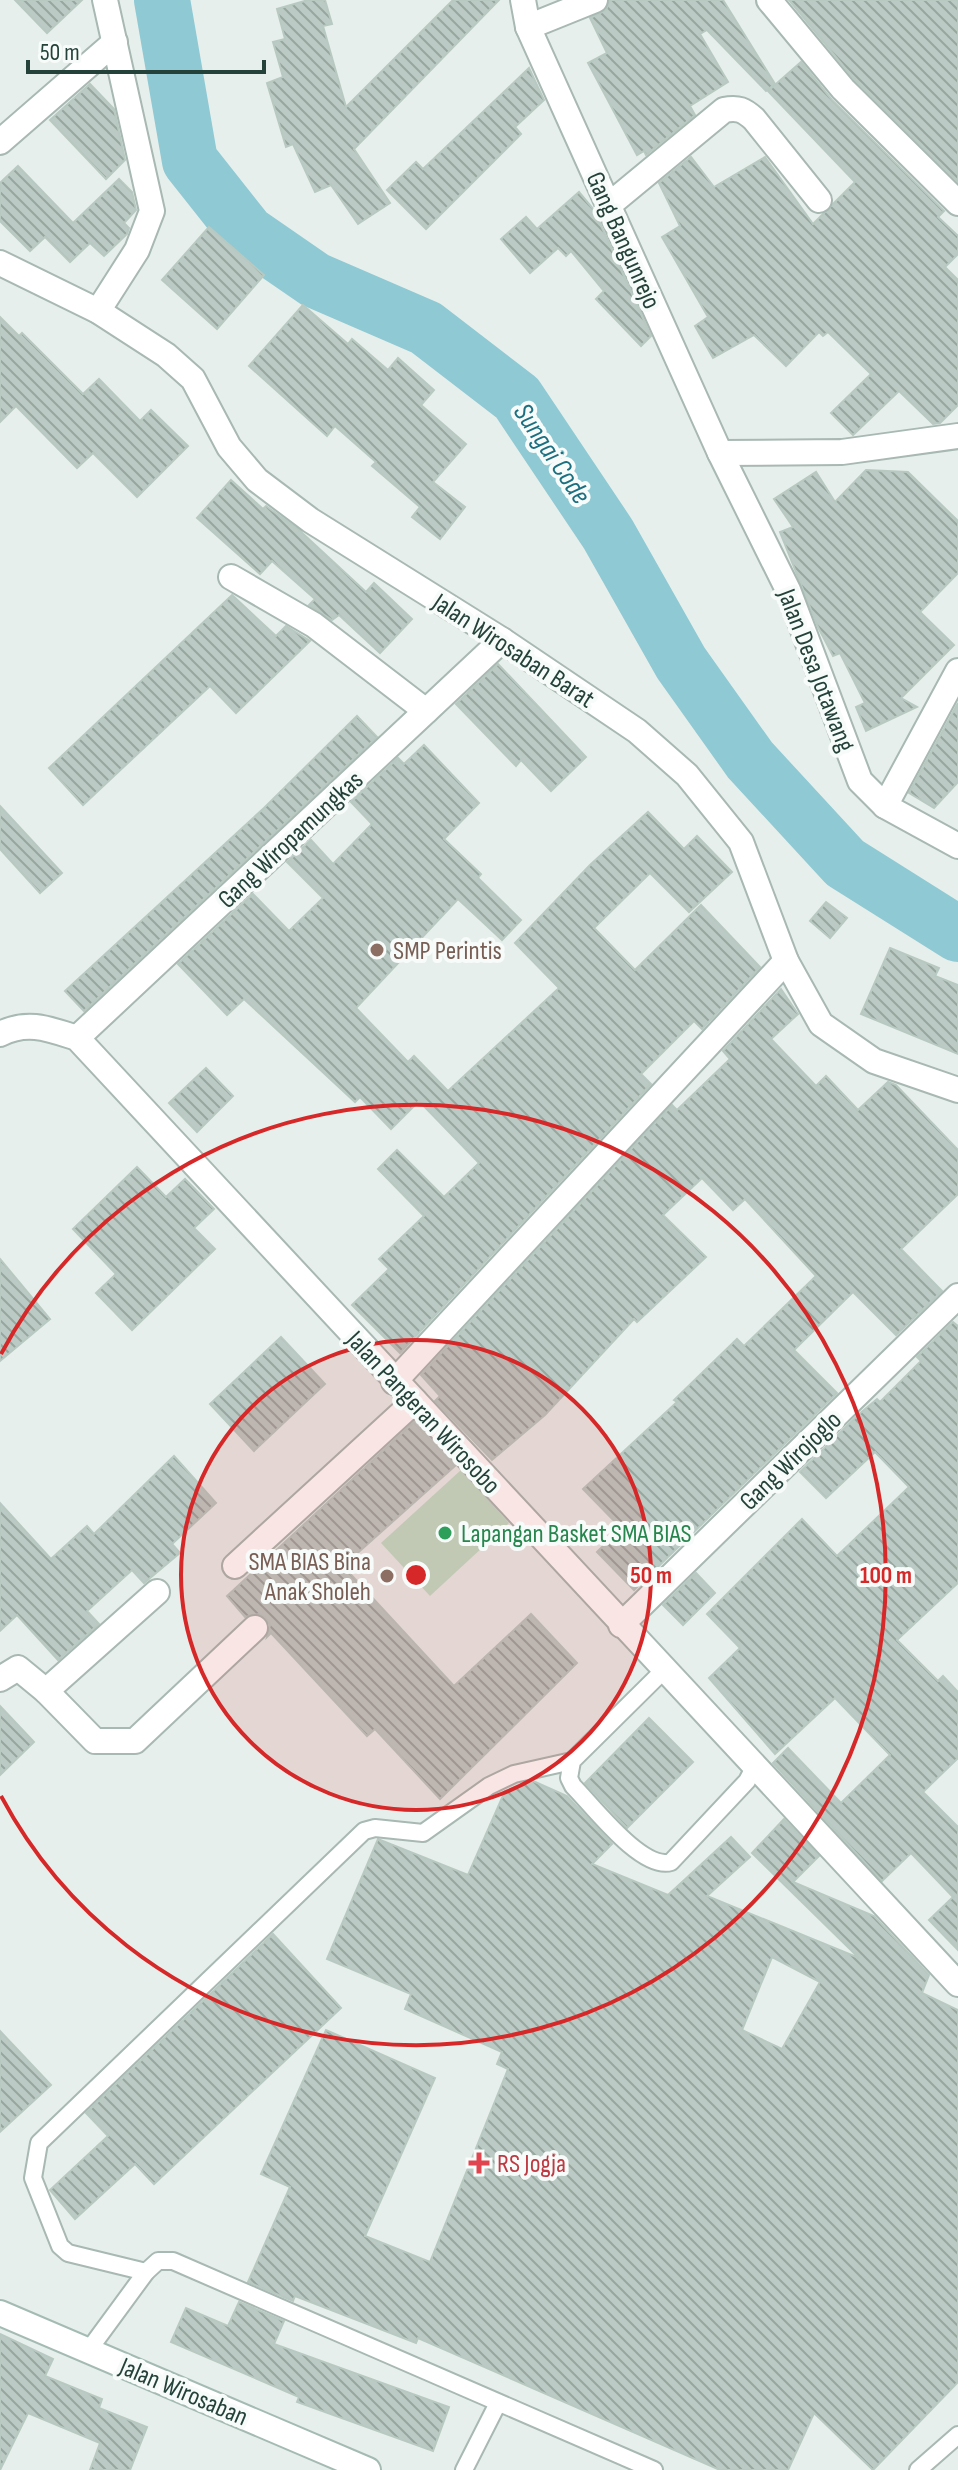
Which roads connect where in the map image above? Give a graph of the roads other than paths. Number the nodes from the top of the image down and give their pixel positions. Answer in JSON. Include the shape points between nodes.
{"nodes":[{"id":1,"x":105,"y":0,"type":"edge"},
{"id":2,"x":523,"y":0,"type":"edge"},
{"id":3,"x":595,"y":0,"type":"edge"},
{"id":4,"x":769,"y":0,"type":"edge"},
{"id":5,"x":528,"y":27,"type":"junction"},
{"id":6,"x":115,"y":42,"type":"junction"},
{"id":7,"x":0,"y":142,"type":"edge"},
{"id":8,"x":819,"y":200,"type":"dead end"},
{"id":9,"x":958,"y":203,"type":"edge"},
{"id":10,"x":609,"y":205,"type":"junction"},
{"id":11,"x":0,"y":263,"type":"edge"},
{"id":12,"x":98,"y":311,"type":"junction"},
{"id":13,"x":958,"y":436,"type":"edge"},
{"id":14,"x":720,"y":453,"type":"junction"},
{"id":15,"x":231,"y":577,"type":"dead end"},
{"id":16,"x":502,"y":640,"type":"junction"},
{"id":17,"x":958,"y":671,"type":"edge"},
{"id":18,"x":426,"y":711,"type":"junction"},
{"id":19,"x":885,"y":806,"type":"junction"},
{"id":20,"x":958,"y":846,"type":"edge"},
{"id":21,"x":786,"y":961,"type":"junction"},
{"id":22,"x":0,"y":1034,"type":"edge"},
{"id":23,"x":77,"y":1038,"type":"junction"},
{"id":24,"x":958,"y":1090,"type":"edge"},
{"id":25,"x":958,"y":1296,"type":"edge"},
{"id":26,"x":394,"y":1382,"type":"junction"},
{"id":27,"x":415,"y":1401,"type":"junction"},
{"id":28,"x":235,"y":1566,"type":"dead end"},
{"id":29,"x":157,"y":1592,"type":"dead end"},
{"id":30,"x":621,"y":1625,"type":"junction"},
{"id":31,"x":255,"y":1628,"type":"dead end"},
{"id":32,"x":663,"y":1671,"type":"junction"},
{"id":33,"x":0,"y":1679,"type":"edge"},
{"id":34,"x":46,"y":1691,"type":"junction"},
{"id":35,"x":572,"y":1761,"type":"junction"},
{"id":36,"x":755,"y":1766,"type":"junction"},
{"id":37,"x":958,"y":1984,"type":"edge"},
{"id":38,"x":146,"y":2272,"type":"junction"},
{"id":39,"x":0,"y":2313,"type":"edge"},
{"id":40,"x":92,"y":2343,"type":"junction"},
{"id":41,"x":498,"y":2403,"type":"junction"},
{"id":42,"x":958,"y":2435,"type":"edge"},
{"id":43,"x":368,"y":2470,"type":"edge"},
{"id":44,"x":464,"y":2470,"type":"edge"},
{"id":45,"x":654,"y":2470,"type":"edge"},
{"id":46,"x":918,"y":2470,"type":"edge"}],
"edges":[{"from":1,"to":6,"type":"street"},
{"from":2,"to":5,"type":"street","name":"Gang Bangunrejo"},
{"from":3,"to":5,"type":"street"},
{"from":4,"to":9,"type":"street","via":[[843,89]]},
{"from":5,"to":10,"type":"street","name":"Gang Bangunrejo"},
{"from":6,"to":7,"type":"street"},
{"from":6,"to":12,"type":"street","via":[[152,211],[137,250]]},
{"from":8,"to":10,"type":"street","via":[[754,119],[734,107]]},
{"from":10,"to":14,"type":"street","name":"Gang Bangunrejo"},
{"from":11,"to":12,"type":"street","name":"Jalan Wirosaban Barat"},
{"from":12,"to":16,"type":"street","name":"Jalan Wirosaban Barat","via":[[188,373],[229,447],[257,480],[310,520]]},
{"from":13,"to":14,"type":"street","via":[[842,452]]},
{"from":14,"to":19,"type":"street","name":"Jalan Desa Jotawang","via":[[788,590],[852,764],[868,791]]},
{"from":15,"to":18,"type":"street","via":[[314,625]]},
{"from":16,"to":18,"type":"street","name":"Gang Wiropamungkas"},
{"from":16,"to":21,"type":"street","name":"Jalan Wirosaban Barat","via":[[637,731],[706,796],[751,862]]},
{"from":17,"to":19,"type":"street"},
{"from":18,"to":23,"type":"street","name":"Gang Wiropamungkas"},
{"from":19,"to":20,"type":"street","name":"Jalan Desa Jotawang"},
{"from":21,"to":24,"type":"street","name":"Jalan Wirosaban Barat","via":[[811,1011],[832,1034],[874,1061]]},
{"from":21,"to":26,"type":"street"},
{"from":22,"to":23,"type":"street","name":"Jalan Pangeran Wirosobo","via":[[36,1025]]},
{"from":23,"to":26,"type":"street","name":"Jalan Pangeran Wirosobo"},
{"from":25,"to":30,"type":"street","name":"Gang Wirojoglo"},
{"from":26,"to":27,"type":"street","name":"Jalan Pangeran Wirosobo"},
{"from":27,"to":28,"type":"street"},
{"from":27,"to":30,"type":"street","name":"Jalan Pangeran Wirosobo"},
{"from":29,"to":34,"type":"street"},
{"from":30,"to":32,"type":"street","name":"Jalan Pangeran Wirosobo"},
{"from":31,"to":34,"type":"street","via":[[135,1741],[95,1741]]},
{"from":32,"to":35,"type":"lane"},
{"from":32,"to":36,"type":"street","name":"Jalan Pangeran Wirosobo"},
{"from":33,"to":34,"type":"street","via":[[18,1668]]},
{"from":35,"to":36,"type":"lane","via":[[573,1786],[640,1854],[659,1864],[671,1862]]},
{"from":35,"to":38,"type":"lane","via":[[514,1774],[489,1786],[423,1833],[364,1831],[39,2143],[33,2178],[60,2246],[68,2253]]},
{"from":36,"to":37,"type":"street","name":"Jalan Pangeran Wirosobo"},
{"from":38,"to":40,"type":"lane"},
{"from":38,"to":41,"type":"lane","via":[[158,2261],[173,2261]]},
{"from":39,"to":40,"type":"street","name":"Jalan Wirosaban"},
{"from":40,"to":43,"type":"street","name":"Jalan Wirosaban"},
{"from":41,"to":44,"type":"lane"},
{"from":41,"to":45,"type":"lane"},
{"from":42,"to":46,"type":"lane"}]}
